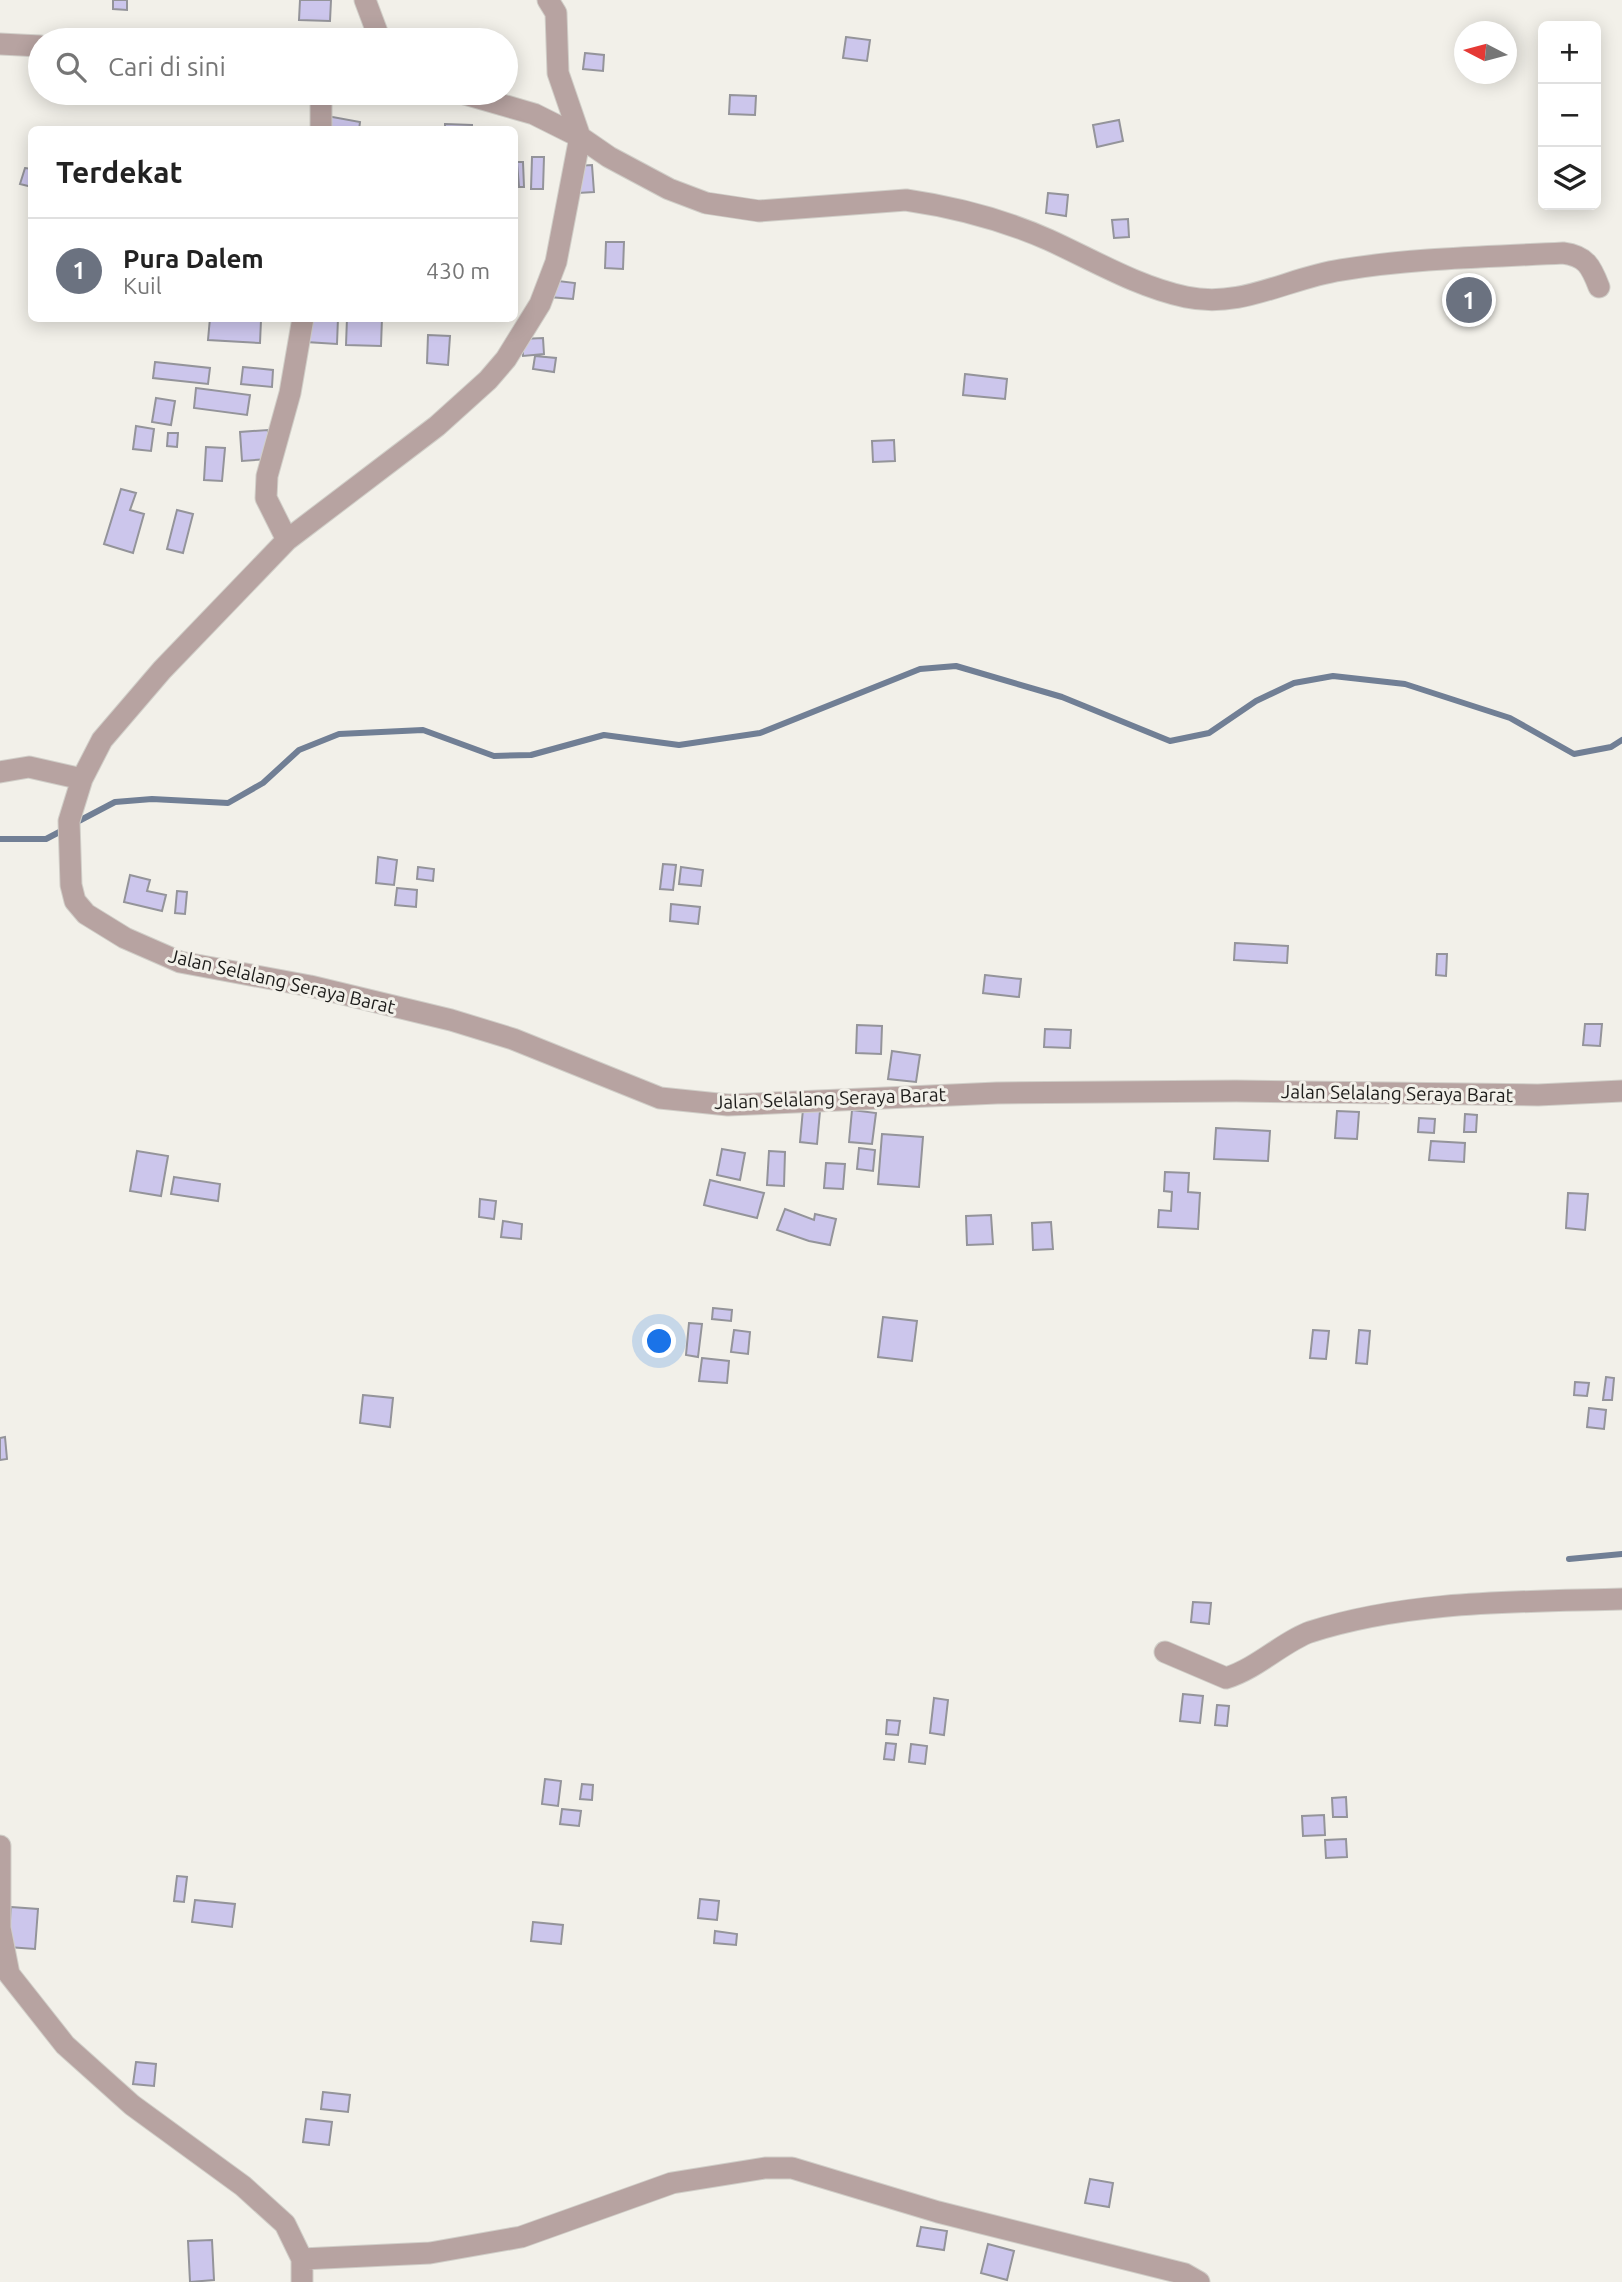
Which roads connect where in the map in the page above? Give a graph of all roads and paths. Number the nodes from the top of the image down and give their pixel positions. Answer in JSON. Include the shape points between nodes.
{"nodes":[{"id":1,"x":365,"y":0,"type":"edge"},
{"id":2,"x":548,"y":0,"type":"edge"},
{"id":3,"x":376,"y":28,"type":"edge"},
{"id":4,"x":0,"y":44,"type":"edge"},
{"id":5,"x":28,"y":45,"type":"edge"},
{"id":6,"x":321,"y":105,"type":"edge"},
{"id":7,"x":503,"y":105,"type":"edge"},
{"id":8,"x":321,"y":126,"type":"edge"},
{"id":9,"x":580,"y":137,"type":"junction"},
{"id":10,"x":1599,"y":287,"type":"dead end"},
{"id":11,"x":302,"y":322,"type":"edge"},
{"id":12,"x":287,"y":540,"type":"junction"},
{"id":13,"x":0,"y":772,"type":"edge"},
{"id":14,"x":82,"y":779,"type":"junction"},
{"id":15,"x":1622,"y":1091,"type":"edge"},
{"id":16,"x":1622,"y":1599,"type":"edge"},
{"id":17,"x":1165,"y":1653,"type":"dead end"},
{"id":18,"x":0,"y":1846,"type":"edge"},
{"id":19,"x":302,"y":2259,"type":"junction"},
{"id":20,"x":302,"y":2282,"type":"edge"},
{"id":21,"x":1199,"y":2282,"type":"edge"}],
"edges":[{"from":1,"to":3,"type":"street"},
{"from":2,"to":9,"type":"street","via":[[556,13],[558,73]]},
{"from":4,"to":5,"type":"street"},
{"from":6,"to":8,"type":"street"},
{"from":7,"to":9,"type":"street","via":[[534,114]]},
{"from":9,"to":10,"type":"street","via":[[631,169],[706,203],[759,211],[906,200],[929,203],[1045,239],[1136,281],[1185,297],[1254,296],[1338,270],[1396,263],[1563,253],[1579,255],[1591,265]]},
{"from":9,"to":12,"type":"street","name":"Jalan Selalang Seraya Barat","via":[[556,262],[522,337],[468,400]]},
{"from":11,"to":12,"type":"street","via":[[290,393],[267,476],[266,498]]},
{"from":12,"to":14,"type":"street","name":"Jalan Selalang Seraya Barat","via":[[162,670],[102,740]]},
{"from":13,"to":14,"type":"street","via":[[29,767]]},
{"from":14,"to":15,"type":"street","name":"Jalan Selalang Seraya Barat","via":[[69,821],[75,901],[86,914],[125,938],[180,962],[310,986],[451,1020],[513,1039],[660,1098],[728,1105],[997,1093],[1538,1095]]},
{"from":16,"to":17,"type":"street","via":[[1494,1602],[1380,1615],[1301,1636],[1226,1678]]},
{"from":18,"to":19,"type":"street","via":[[0,1928],[9,1973],[65,2045],[132,2105],[243,2186],[285,2224]]},
{"from":19,"to":20,"type":"street"},
{"from":19,"to":21,"type":"street","via":[[430,2253],[521,2237],[672,2183],[792,2168],[938,2212],[1185,2274]]}]}
